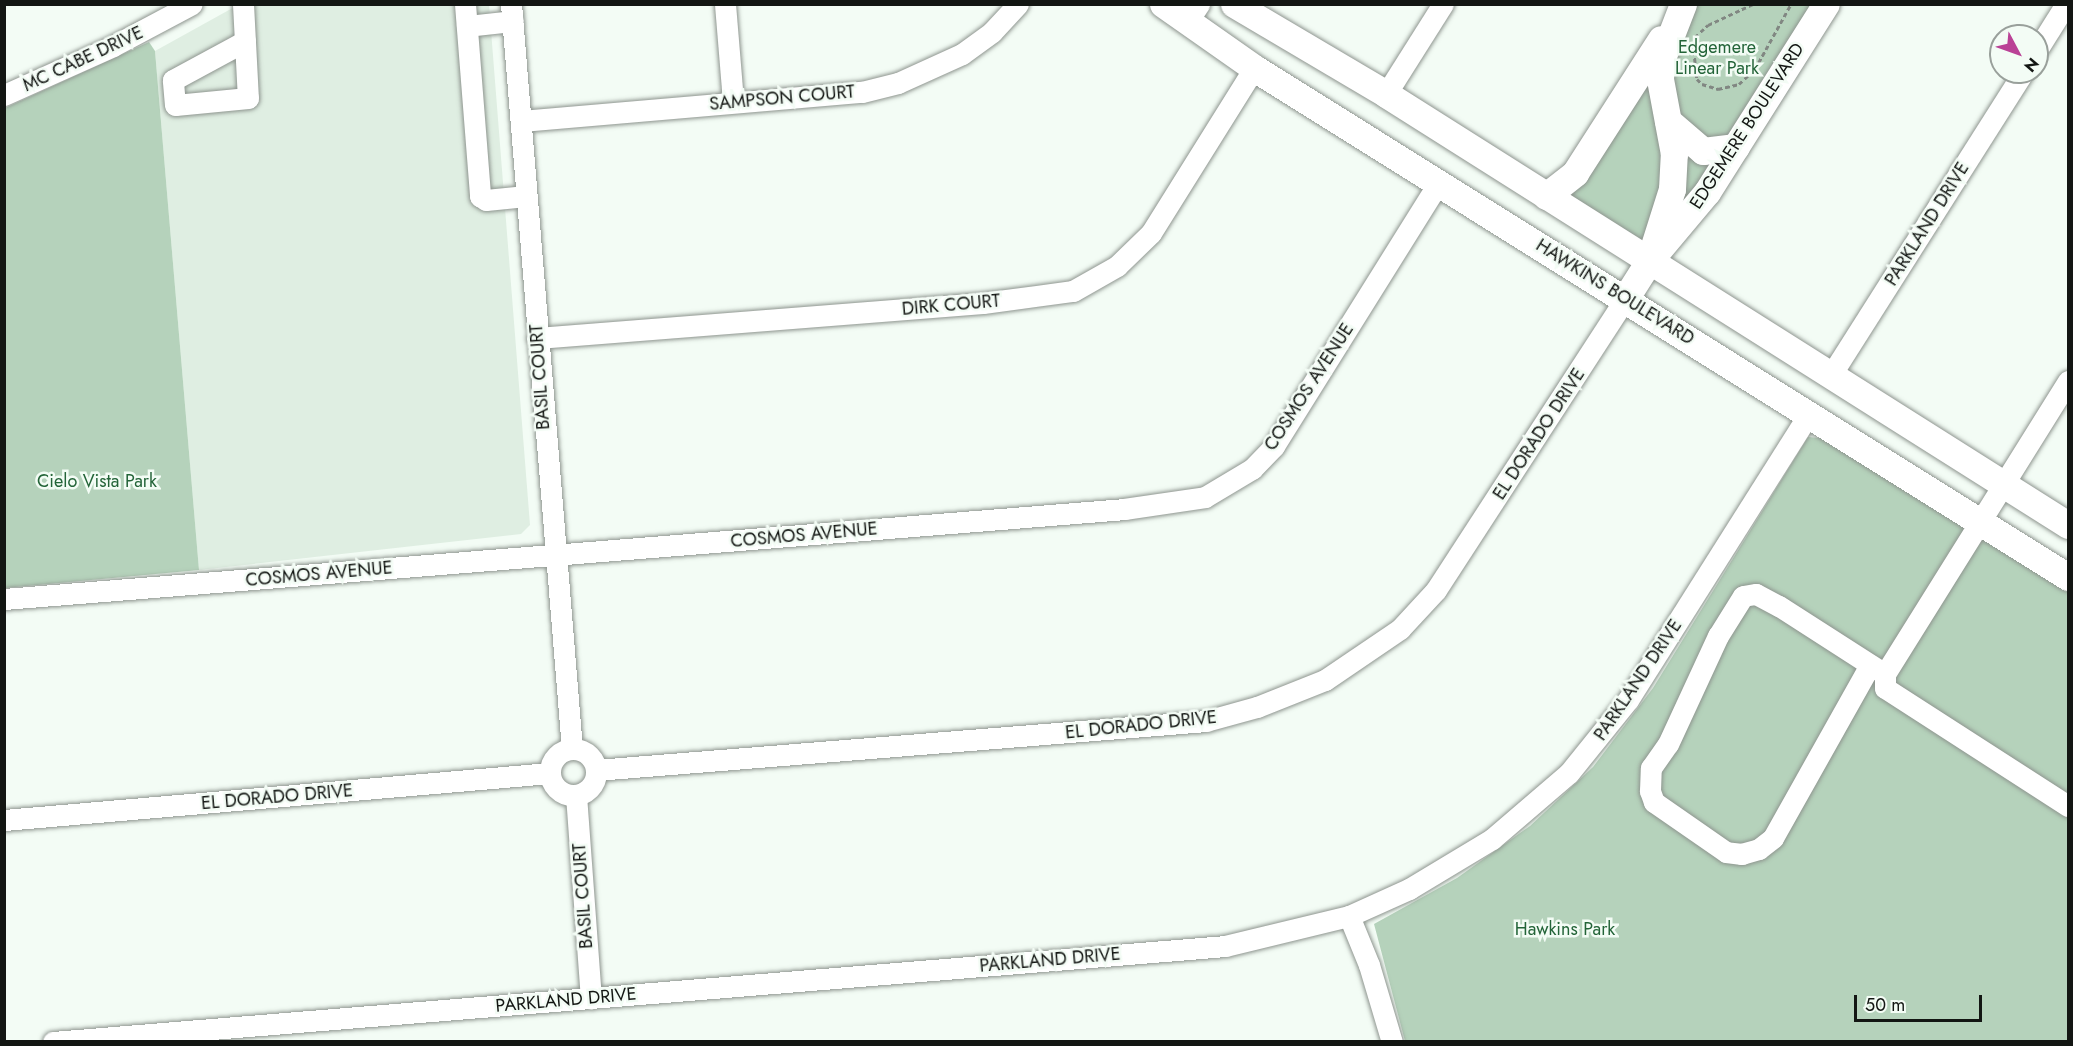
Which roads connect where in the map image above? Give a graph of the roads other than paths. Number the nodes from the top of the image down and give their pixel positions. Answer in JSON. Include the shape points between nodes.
{"nodes":[{"id":1,"x":192,"y":4,"type":"edge"},
{"id":2,"x":243,"y":4,"type":"edge"},
{"id":3,"x":465,"y":4,"type":"edge"},
{"id":4,"x":725,"y":4,"type":"edge"},
{"id":5,"x":1018,"y":4,"type":"edge"},
{"id":6,"x":1163,"y":4,"type":"edge"},
{"id":7,"x":1234,"y":4,"type":"edge"},
{"id":8,"x":1443,"y":4,"type":"edge"},
{"id":9,"x":1826,"y":4,"type":"edge"},
{"id":10,"x":2066,"y":4,"type":"edge"},
{"id":11,"x":1679,"y":10,"type":"edge"},
{"id":12,"x":512,"y":13,"type":"edge"},
{"id":13,"x":1193,"y":13,"type":"edge"},
{"id":14,"x":467,"y":26,"type":"junction"},
{"id":15,"x":2049,"y":31,"type":"edge"},
{"id":16,"x":245,"y":41,"type":"dead end"},
{"id":17,"x":1254,"y":68,"type":"junction"},
{"id":18,"x":2015,"y":84,"type":"edge"},
{"id":19,"x":1386,"y":94,"type":"junction"},
{"id":20,"x":4,"y":95,"type":"edge"},
{"id":21,"x":733,"y":102,"type":"junction"},
{"id":22,"x":521,"y":121,"type":"junction"},
{"id":23,"x":1668,"y":121,"type":"junction"},
{"id":24,"x":1736,"y":147,"type":"junction"},
{"id":25,"x":1439,"y":182,"type":"junction"},
{"id":26,"x":526,"y":196,"type":"junction"},
{"id":27,"x":1546,"y":196,"type":"junction"},
{"id":28,"x":1649,"y":261,"type":"junction"},
{"id":29,"x":1625,"y":299,"type":"junction"},
{"id":30,"x":537,"y":338,"type":"junction"},
{"id":31,"x":1831,"y":375,"type":"junction"},
{"id":32,"x":2068,"y":381,"type":"edge"},
{"id":33,"x":1809,"y":414,"type":"junction"},
{"id":34,"x":2004,"y":484,"type":"junction"},
{"id":35,"x":1978,"y":523,"type":"junction"},
{"id":36,"x":2068,"y":525,"type":"edge"},
{"id":37,"x":554,"y":556,"type":"junction"},
{"id":38,"x":2068,"y":577,"type":"edge"},
{"id":39,"x":4,"y":599,"type":"edge"},
{"id":40,"x":1878,"y":670,"type":"junction"},
{"id":41,"x":572,"y":749,"type":"junction"},
{"id":42,"x":596,"y":770,"type":"junction"},
{"id":43,"x":550,"y":773,"type":"junction"},
{"id":44,"x":576,"y":795,"type":"junction"},
{"id":45,"x":2068,"y":806,"type":"edge"},
{"id":46,"x":4,"y":820,"type":"edge"},
{"id":47,"x":1349,"y":916,"type":"junction"},
{"id":48,"x":591,"y":998,"type":"junction"},
{"id":49,"x":53,"y":1041,"type":"edge"},
{"id":50,"x":1392,"y":1041,"type":"edge"}],
"edges":[{"from":1,"to":20,"type":"street","name":"MC CABE DRIVE","via":[[113,46]]},
{"from":2,"to":16,"type":"street"},
{"from":3,"to":14,"type":"street"},
{"from":4,"to":21,"type":"street"},
{"from":5,"to":21,"type":"street","name":"SAMPSON COURT","via":[[992,32],[962,54],[898,82],[862,92]]},
{"from":6,"to":13,"type":"main road","name":"HAWKINS BOULEVARD"},
{"from":7,"to":19,"type":"main road"},
{"from":8,"to":19,"type":"street"},
{"from":9,"to":24,"type":"main road","name":"EDGEMERE BOULEVARD"},
{"from":10,"to":15,"type":"street"},
{"from":11,"to":23,"type":"main road","name":"EDGEMERE BOULEVARD","via":[[1660,79]]},
{"from":11,"to":27,"type":"main road","via":[[1575,173]]},
{"from":12,"to":14,"type":"street"},
{"from":12,"to":22,"type":"street","name":"BASIL COURT"},
{"from":13,"to":17,"type":"main road","name":"HAWKINS BOULEVARD"},
{"from":14,"to":26,"type":"street","via":[[480,196],[486,200]]},
{"from":17,"to":25,"type":"main road","name":"HAWKINS BOULEVARD"},
{"from":17,"to":30,"type":"street","name":"DIRK COURT","via":[[1151,233],[1117,267],[1073,291],[983,303]]},
{"from":18,"to":31,"type":"street","name":"PARKLAND DRIVE"},
{"from":19,"to":27,"type":"main road"},
{"from":21,"to":22,"type":"street","name":"SAMPSON COURT"},
{"from":22,"to":26,"type":"street","name":"BASIL COURT"},
{"from":23,"to":24,"type":"main road","via":[[1703,151]]},
{"from":23,"to":28,"type":"main road","name":"EDGEMERE BOULEVARD","via":[[1674,154],[1672,189]]},
{"from":24,"to":28,"type":"main road","name":"EDGEMERE BOULEVARD","via":[[1707,192]]},
{"from":25,"to":29,"type":"main road","name":"HAWKINS BOULEVARD"},
{"from":25,"to":37,"type":"street","name":"COSMOS AVENUE","via":[[1274,446],[1252,469],[1205,497],[1124,509]]},
{"from":26,"to":30,"type":"street","name":"BASIL COURT"},
{"from":27,"to":28,"type":"main road"},
{"from":28,"to":29,"type":"main road","name":"EL DORADO DRIVE"},
{"from":28,"to":31,"type":"main road"},
{"from":29,"to":33,"type":"main road","name":"HAWKINS BOULEVARD"},
{"from":29,"to":42,"type":"street","name":"EL DORADO DRIVE","via":[[1436,590],[1400,629],[1325,680],[1257,707],[1206,721]]},
{"from":30,"to":37,"type":"street","name":"BASIL COURT"},
{"from":31,"to":34,"type":"main road"},
{"from":32,"to":34,"type":"street"},
{"from":33,"to":35,"type":"main road","name":"HAWKINS BOULEVARD"},
{"from":33,"to":47,"type":"street","name":"PARKLAND DRIVE","via":[[1628,700],[1569,773],[1492,839],[1409,889]]},
{"from":34,"to":35,"type":"street"},
{"from":34,"to":36,"type":"main road"},
{"from":35,"to":38,"type":"main road","name":"HAWKINS BOULEVARD"},
{"from":35,"to":40,"type":"street"},
{"from":37,"to":39,"type":"street","name":"COSMOS AVENUE"},
{"from":37,"to":41,"type":"street","name":"BASIL COURT"},
{"from":40,"to":40,"type":"street","via":[[1773,838],[1759,849],[1742,854],[1726,852],[1654,802],[1651,768],[1668,744],[1718,636],[1743,596],[1756,594],[1779,606]]},
{"from":40,"to":45,"type":"street","via":[[1885,688]]},
{"from":41,"to":42,"type":"street","via":[[588,755]]},
{"from":41,"to":43,"type":"street","via":[[556,757]]},
{"from":42,"to":44,"type":"street","via":[[591,786]]},
{"from":43,"to":44,"type":"street","via":[[558,790]]},
{"from":43,"to":46,"type":"street","name":"EL DORADO DRIVE"},
{"from":44,"to":48,"type":"street","name":"BASIL COURT"},
{"from":47,"to":48,"type":"street","name":"PARKLAND DRIVE","via":[[1226,946]]},
{"from":47,"to":50,"type":"street"},
{"from":48,"to":49,"type":"street","name":"PARKLAND DRIVE"}]}
